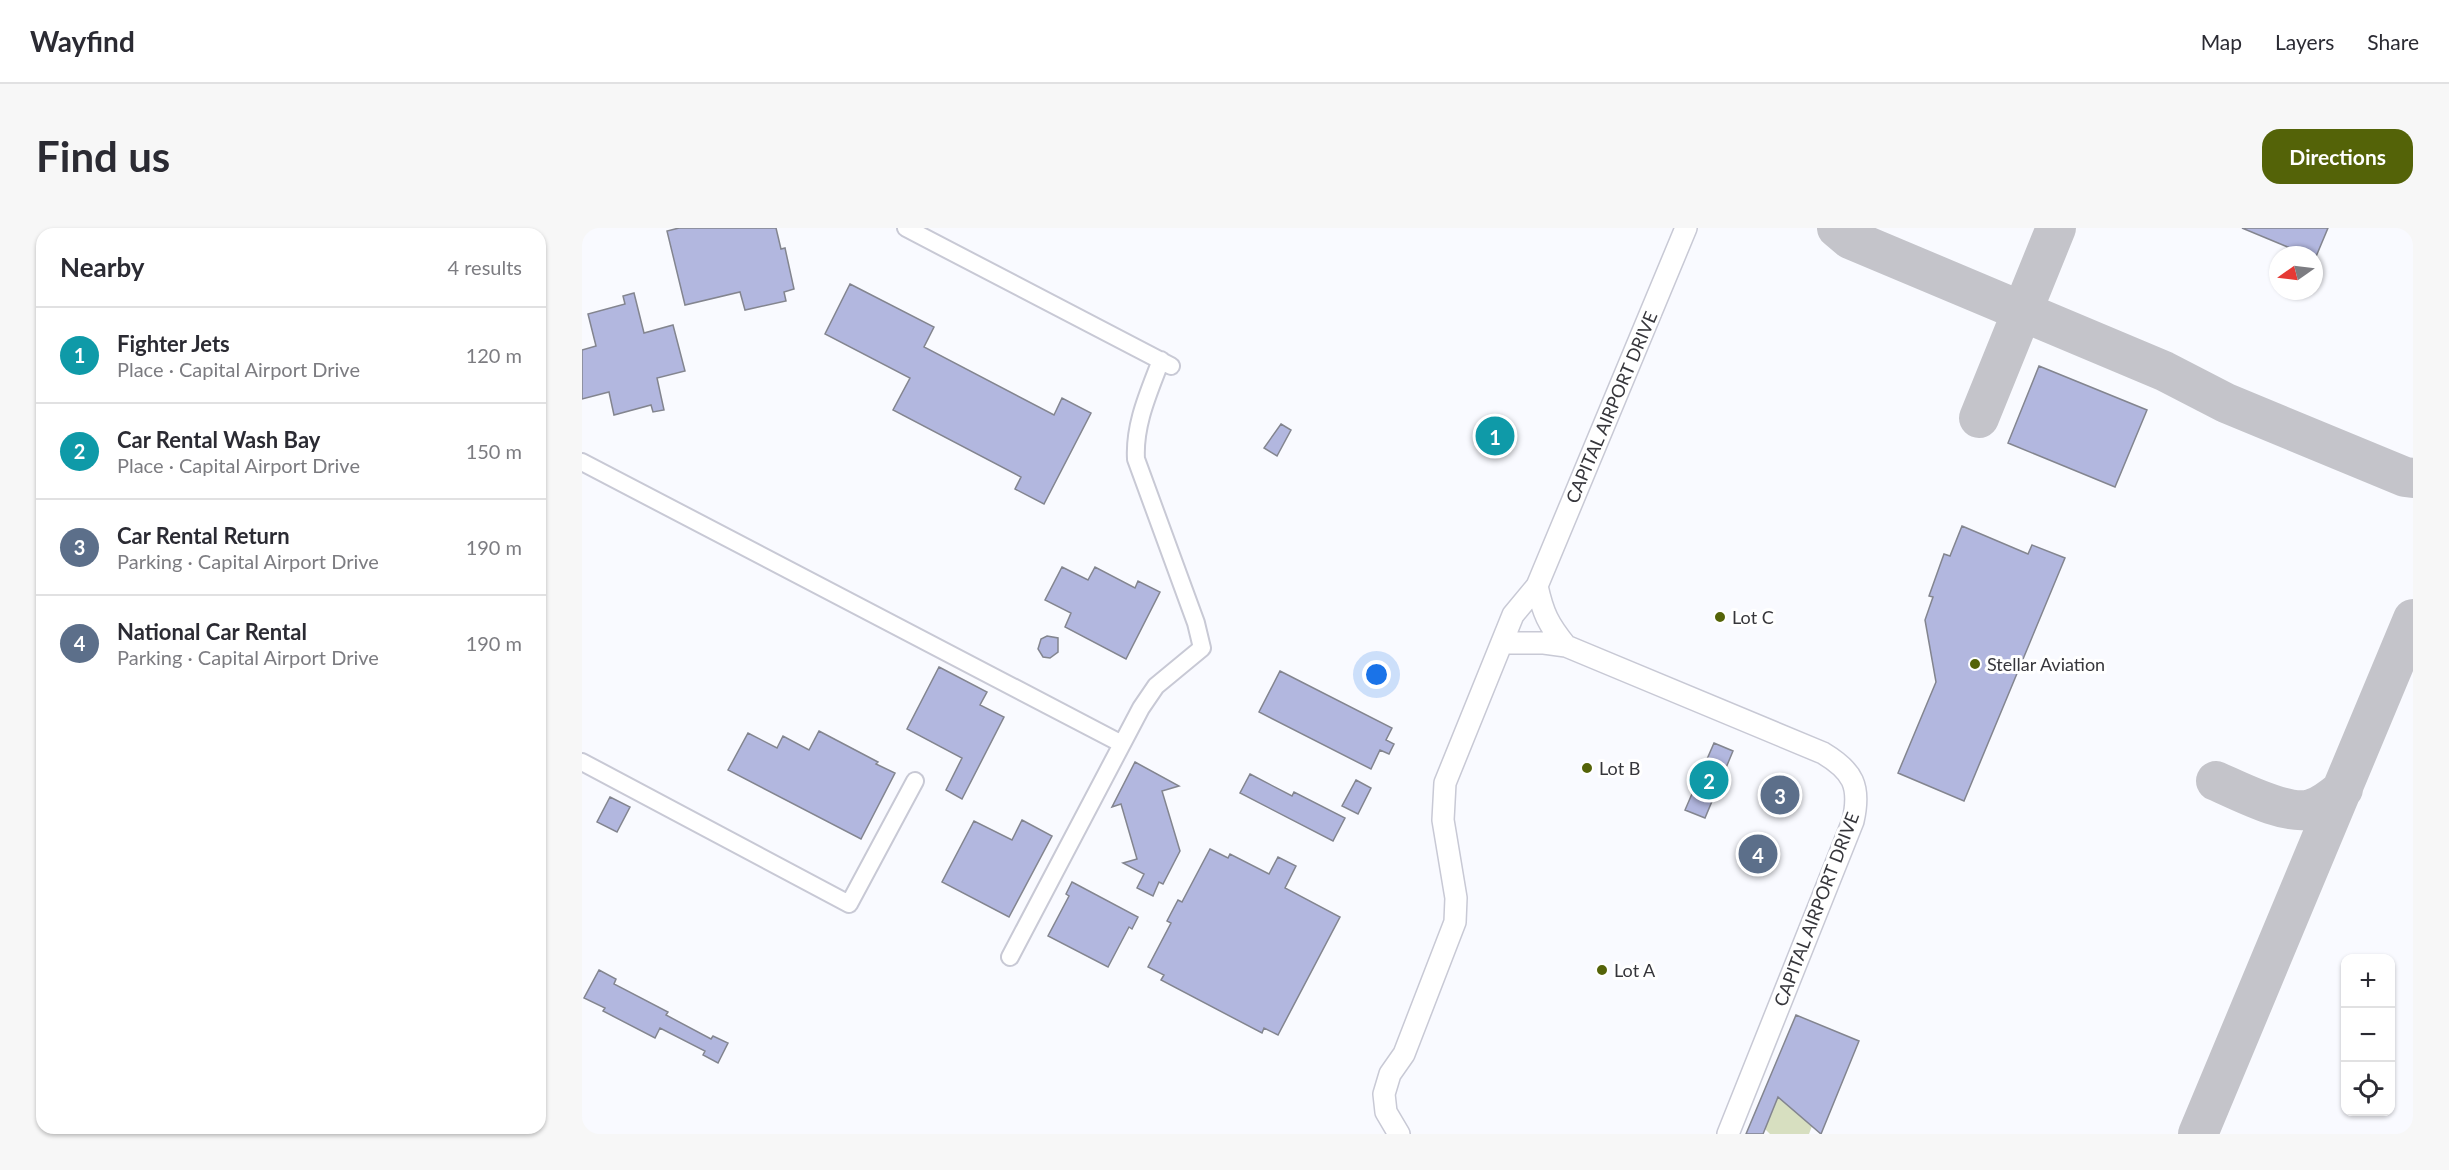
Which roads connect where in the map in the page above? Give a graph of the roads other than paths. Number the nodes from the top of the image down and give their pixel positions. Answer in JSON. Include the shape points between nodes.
{"nodes":[{"id":1,"x":906,"y":228,"type":"edge"},
{"id":2,"x":1686,"y":228,"type":"edge"},
{"id":3,"x":582,"y":462,"type":"edge"},
{"id":4,"x":1537,"y":586,"type":"junction"},
{"id":5,"x":1504,"y":643,"type":"junction"},
{"id":6,"x":1566,"y":646,"type":"junction"},
{"id":7,"x":1122,"y":744,"type":"junction"},
{"id":8,"x":582,"y":762,"type":"edge"},
{"id":9,"x":915,"y":781,"type":"dead end"},
{"id":10,"x":1010,"y":957,"type":"dead end"},
{"id":11,"x":1399,"y":1134,"type":"edge"},
{"id":12,"x":1728,"y":1134,"type":"edge"}],
"edges":[{"from":1,"to":7,"type":"street","via":[[1166,363],[1137,427],[1136,459],[1202,648],[1156,686]]},
{"from":2,"to":4,"type":"street","name":"CAPITAL AIRPORT DRIVE"},
{"from":3,"to":7,"type":"street"},
{"from":4,"to":5,"type":"street","name":"CAPITAL AIRPORT DRIVE","via":[[1514,615]]},
{"from":4,"to":6,"type":"street","via":[[1546,619]]},
{"from":5,"to":6,"type":"street","name":"CAPITAL AIRPORT DRIVE"},
{"from":5,"to":11,"type":"street","name":"CAPITAL AIRPORT DRIVE","via":[[1445,783],[1443,820],[1456,898],[1455,922],[1404,1054],[1390,1074],[1384,1094],[1386,1112]]},
{"from":6,"to":12,"type":"street","name":"CAPITAL AIRPORT DRIVE","via":[[1823,753],[1845,767],[1853,780],[1857,805],[1853,821]]},
{"from":7,"to":10,"type":"street"},
{"from":8,"to":9,"type":"street","via":[[849,904]]}]}
